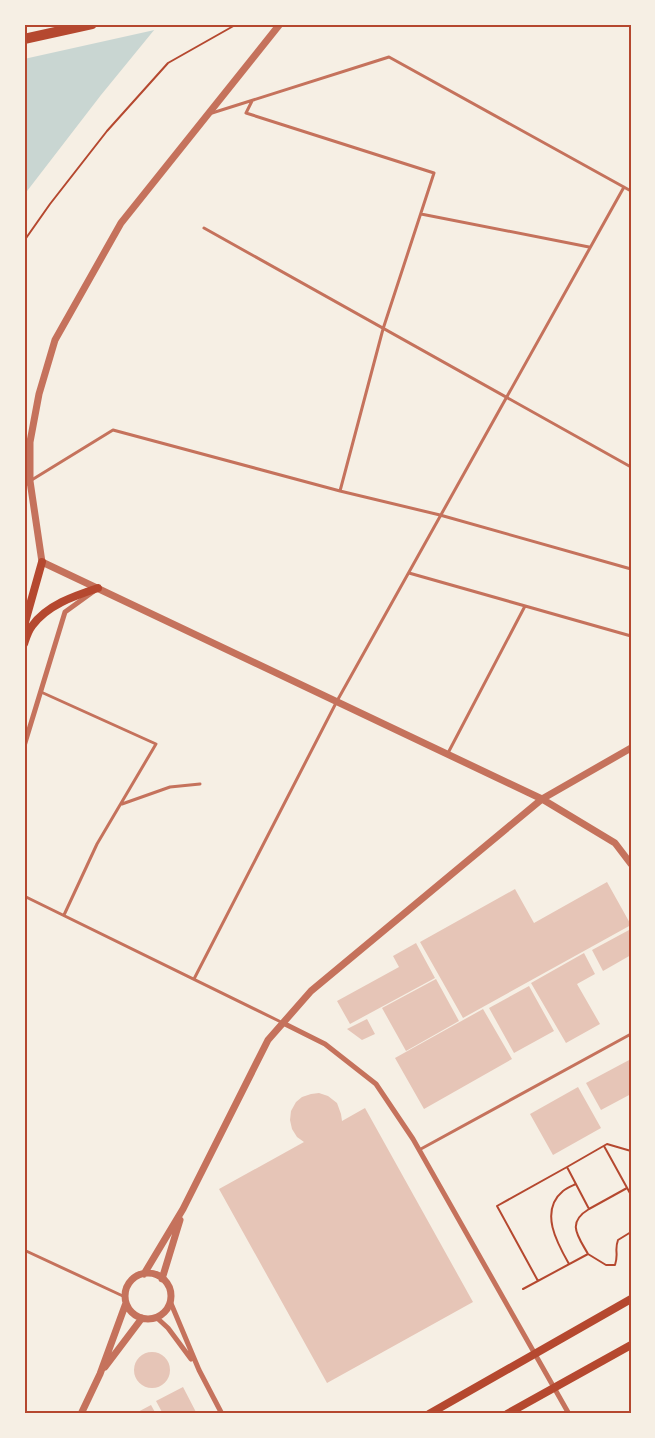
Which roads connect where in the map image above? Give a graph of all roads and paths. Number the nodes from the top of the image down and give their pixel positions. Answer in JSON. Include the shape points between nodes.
{"nodes":[{"id":1,"x":92,"y":24,"type":"edge"},
{"id":2,"x":237,"y":24,"type":"edge"},
{"id":3,"x":280,"y":24,"type":"edge"},
{"id":4,"x":24,"y":39,"type":"edge"},
{"id":5,"x":252,"y":101,"type":"junction"},
{"id":6,"x":207,"y":115,"type":"junction"},
{"id":7,"x":624,"y":187,"type":"junction"},
{"id":8,"x":631,"y":191,"type":"edge"},
{"id":9,"x":420,"y":214,"type":"junction"},
{"id":10,"x":204,"y":228,"type":"dead end"},
{"id":11,"x":24,"y":242,"type":"edge"},
{"id":12,"x":590,"y":247,"type":"junction"},
{"id":13,"x":383,"y":329,"type":"junction"},
{"id":14,"x":506,"y":398,"type":"junction"},
{"id":15,"x":631,"y":467,"type":"edge"},
{"id":16,"x":27,"y":481,"type":"edge"},
{"id":17,"x":24,"y":487,"type":"edge"},
{"id":18,"x":340,"y":491,"type":"junction"},
{"id":19,"x":440,"y":515,"type":"junction"},
{"id":20,"x":42,"y":562,"type":"junction"},
{"id":21,"x":631,"y":569,"type":"edge"},
{"id":22,"x":409,"y":573,"type":"junction"},
{"id":23,"x":98,"y":588,"type":"junction"},
{"id":24,"x":525,"y":606,"type":"junction"},
{"id":25,"x":24,"y":626,"type":"edge"},
{"id":26,"x":631,"y":636,"type":"edge"},
{"id":27,"x":24,"y":644,"type":"edge"},
{"id":28,"x":41,"y":692,"type":"junction"},
{"id":29,"x":337,"y":701,"type":"junction"},
{"id":30,"x":24,"y":746,"type":"edge"},
{"id":31,"x":631,"y":748,"type":"edge"},
{"id":32,"x":447,"y":754,"type":"junction"},
{"id":33,"x":200,"y":784,"type":"dead end"},
{"id":34,"x":542,"y":799,"type":"junction"},
{"id":35,"x":120,"y":805,"type":"junction"},
{"id":36,"x":631,"y":864,"type":"edge"},
{"id":37,"x":24,"y":896,"type":"edge"},
{"id":38,"x":64,"y":915,"type":"junction"},
{"id":39,"x":194,"y":979,"type":"junction"},
{"id":40,"x":283,"y":1023,"type":"junction"},
{"id":41,"x":631,"y":1034,"type":"edge"},
{"id":42,"x":604,"y":1146,"type":"junction"},
{"id":43,"x":419,"y":1150,"type":"junction"},
{"id":44,"x":631,"y":1150,"type":"edge"},
{"id":45,"x":567,"y":1167,"type":"junction"},
{"id":46,"x":576,"y":1184,"type":"junction"},
{"id":47,"x":627,"y":1188,"type":"junction"},
{"id":48,"x":631,"y":1195,"type":"edge"},
{"id":49,"x":183,"y":1209,"type":"junction"},
{"id":50,"x":589,"y":1209,"type":"junction"},
{"id":51,"x":631,"y":1232,"type":"edge"},
{"id":52,"x":24,"y":1250,"type":"edge"},
{"id":53,"x":588,"y":1254,"type":"junction"},
{"id":54,"x":569,"y":1264,"type":"junction"},
{"id":55,"x":144,"y":1274,"type":"junction"},
{"id":56,"x":162,"y":1279,"type":"junction"},
{"id":57,"x":538,"y":1281,"type":"junction"},
{"id":58,"x":523,"y":1289,"type":"dead end"},
{"id":59,"x":631,"y":1299,"type":"edge"},
{"id":60,"x":125,"y":1300,"type":"junction"},
{"id":61,"x":170,"y":1301,"type":"junction"},
{"id":62,"x":156,"y":1317,"type":"junction"},
{"id":63,"x":142,"y":1318,"type":"junction"},
{"id":64,"x":631,"y":1345,"type":"edge"},
{"id":65,"x":535,"y":1355,"type":"junction"},
{"id":66,"x":199,"y":1370,"type":"junction"},
{"id":67,"x":100,"y":1374,"type":"junction"},
{"id":68,"x":554,"y":1387,"type":"junction"},
{"id":69,"x":81,"y":1414,"type":"edge"},
{"id":70,"x":222,"y":1414,"type":"edge"},
{"id":71,"x":429,"y":1414,"type":"edge"},
{"id":72,"x":507,"y":1414,"type":"edge"},
{"id":73,"x":569,"y":1414,"type":"edge"}],
"edges":[{"from":1,"to":4,"type":"highway"},
{"from":2,"to":11,"type":"path","via":[[168,63],[107,131]]},
{"from":3,"to":6,"type":"street"},
{"from":5,"to":6,"type":"lane"},
{"from":5,"to":7,"type":"lane","via":[[388,57]]},
{"from":5,"to":9,"type":"lane","via":[[246,113],[434,173]]},
{"from":6,"to":16,"type":"street","via":[[122,223],[55,340],[39,394]]},
{"from":7,"to":8,"type":"lane"},
{"from":7,"to":12,"type":"lane"},
{"from":9,"to":12,"type":"lane"},
{"from":9,"to":13,"type":"lane"},
{"from":10,"to":13,"type":"lane"},
{"from":12,"to":14,"type":"lane"},
{"from":13,"to":14,"type":"lane"},
{"from":13,"to":18,"type":"lane"},
{"from":14,"to":15,"type":"lane"},
{"from":14,"to":19,"type":"lane"},
{"from":16,"to":17,"type":"lane"},
{"from":16,"to":18,"type":"lane","via":[[113,430]]},
{"from":16,"to":20,"type":"street"},
{"from":18,"to":19,"type":"lane"},
{"from":19,"to":21,"type":"lane"},
{"from":19,"to":22,"type":"lane"},
{"from":20,"to":23,"type":"street"},
{"from":20,"to":25,"type":"main road"},
{"from":22,"to":24,"type":"lane"},
{"from":22,"to":29,"type":"lane"},
{"from":23,"to":27,"type":"main road","via":[[46,611],[32,626]]},
{"from":23,"to":28,"type":"street","via":[[65,612]]},
{"from":23,"to":29,"type":"street"},
{"from":24,"to":26,"type":"lane"},
{"from":24,"to":32,"type":"lane"},
{"from":28,"to":30,"type":"street"},
{"from":28,"to":35,"type":"lane","via":[[156,744]]},
{"from":29,"to":32,"type":"street"},
{"from":29,"to":39,"type":"lane"},
{"from":31,"to":34,"type":"street"},
{"from":32,"to":34,"type":"street"},
{"from":33,"to":35,"type":"lane","via":[[170,787]]},
{"from":34,"to":36,"type":"street","via":[[615,843]]},
{"from":34,"to":40,"type":"street","via":[[311,991]]},
{"from":35,"to":38,"type":"lane"},
{"from":37,"to":38,"type":"lane"},
{"from":38,"to":39,"type":"lane"},
{"from":39,"to":40,"type":"lane"},
{"from":40,"to":43,"type":"street","via":[[325,1044],[376,1084]]},
{"from":40,"to":49,"type":"street","via":[[268,1040]]},
{"from":41,"to":43,"type":"lane"},
{"from":42,"to":44,"type":"path"},
{"from":42,"to":45,"type":"path"},
{"from":42,"to":47,"type":"path"},
{"from":43,"to":65,"type":"street"},
{"from":45,"to":46,"type":"path"},
{"from":45,"to":57,"type":"path","via":[[497,1206]]},
{"from":46,"to":50,"type":"path"},
{"from":46,"to":54,"type":"path","via":[[564,1190],[551,1211],[555,1235]]},
{"from":47,"to":48,"type":"path"},
{"from":47,"to":50,"type":"path"},
{"from":49,"to":55,"type":"street"},
{"from":49,"to":56,"type":"street"},
{"from":50,"to":53,"type":"path","via":[[575,1226]]},
{"from":51,"to":53,"type":"path","via":[[618,1239],[615,1265],[606,1265]]},
{"from":52,"to":60,"type":"lane"},
{"from":53,"to":54,"type":"path"},
{"from":54,"to":57,"type":"path"},
{"from":55,"to":56,"type":"street"},
{"from":55,"to":60,"type":"street","via":[[132,1279]]},
{"from":56,"to":61,"type":"street","via":[[169,1289]]},
{"from":57,"to":58,"type":"path"},
{"from":59,"to":65,"type":"main road"},
{"from":60,"to":63,"type":"street","via":[[132,1313]]},
{"from":60,"to":67,"type":"street"},
{"from":61,"to":62,"type":"street"},
{"from":61,"to":66,"type":"street"},
{"from":62,"to":63,"type":"street"},
{"from":62,"to":66,"type":"street"},
{"from":63,"to":67,"type":"street"},
{"from":64,"to":68,"type":"main road"},
{"from":65,"to":68,"type":"street"},
{"from":65,"to":71,"type":"main road"},
{"from":66,"to":70,"type":"street"},
{"from":67,"to":69,"type":"street"},
{"from":68,"to":72,"type":"main road"},
{"from":68,"to":73,"type":"street"}]}
